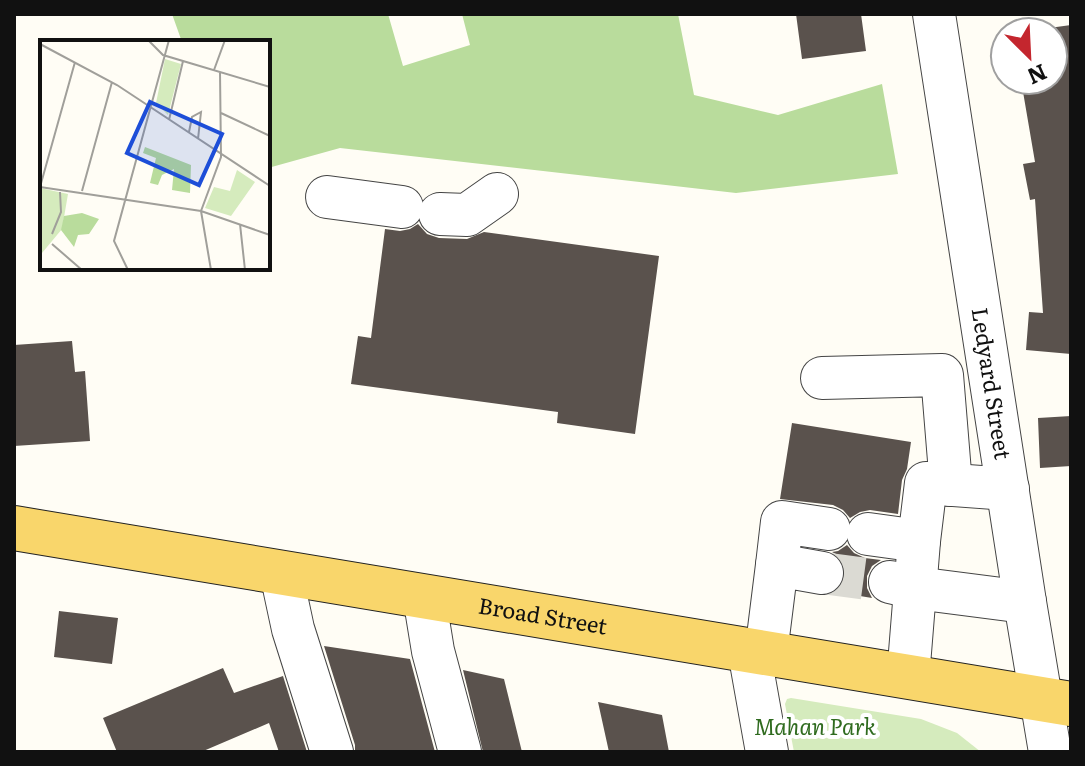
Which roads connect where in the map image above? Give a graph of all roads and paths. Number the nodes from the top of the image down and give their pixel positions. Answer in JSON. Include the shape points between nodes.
{"nodes":[{"id":1,"x":934,"y":14,"type":"edge"},
{"id":2,"x":497,"y":194,"type":"dead end"},
{"id":3,"x":327,"y":197,"type":"dead end"},
{"id":4,"x":989,"y":371,"type":"junction"},
{"id":5,"x":942,"y":375,"type":"junction"},
{"id":6,"x":822,"y":378,"type":"dead end"},
{"id":7,"x":951,"y":485,"type":"junction"},
{"id":8,"x":1008,"y":489,"type":"junction"},
{"id":9,"x":14,"y":528,"type":"edge"},
{"id":10,"x":919,"y":541,"type":"junction"},
{"id":11,"x":777,"y":565,"type":"junction"},
{"id":12,"x":281,"y":573,"type":"junction"},
{"id":13,"x":822,"y":573,"type":"tunnel mouth"},
{"id":14,"x":903,"y":585,"type":"junction"},
{"id":15,"x":424,"y":596,"type":"junction"},
{"id":16,"x":1025,"y":602,"type":"junction"},
{"id":17,"x":758,"y":652,"type":"junction"},
{"id":18,"x":908,"y":677,"type":"junction"},
{"id":19,"x":1056,"y":701,"type":"edge"},
{"id":20,"x":332,"y":752,"type":"edge"},
{"id":21,"x":460,"y":752,"type":"edge"},
{"id":22,"x":767,"y":752,"type":"edge"},
{"id":23,"x":1050,"y":752,"type":"edge"}],
"edges":[{"from":1,"to":4,"type":"street","name":"Ledyard Street"},
{"from":2,"to":3,"type":"street","via":[[467,215]]},
{"from":4,"to":5,"type":"street"},
{"from":4,"to":8,"type":"street","name":"Ledyard Street"},
{"from":5,"to":6,"type":"street"},
{"from":5,"to":7,"type":"street"},
{"from":7,"to":8,"type":"street"},
{"from":7,"to":10,"type":"street","via":[[926,483]]},
{"from":8,"to":16,"type":"street","name":"Ledyard Street"},
{"from":9,"to":12,"type":"main road","name":"Broad Street"},
{"from":10,"to":11,"type":"street","via":[[782,522]]},
{"from":10,"to":14,"type":"street"},
{"from":11,"to":13,"type":"street"},
{"from":11,"to":17,"type":"street"},
{"from":12,"to":15,"type":"main road","name":"Broad Street"},
{"from":12,"to":20,"type":"street"},
{"from":14,"to":16,"type":"street"},
{"from":14,"to":18,"type":"street"},
{"from":15,"to":17,"type":"main road","name":"Broad Street"},
{"from":15,"to":21,"type":"street"},
{"from":16,"to":19,"type":"street","name":"Ledyard Street"},
{"from":17,"to":18,"type":"main road","name":"Broad Street"},
{"from":17,"to":22,"type":"street"},
{"from":18,"to":19,"type":"main road","name":"Broad Street"},
{"from":19,"to":23,"type":"street","name":"Ledyard Street"}]}
